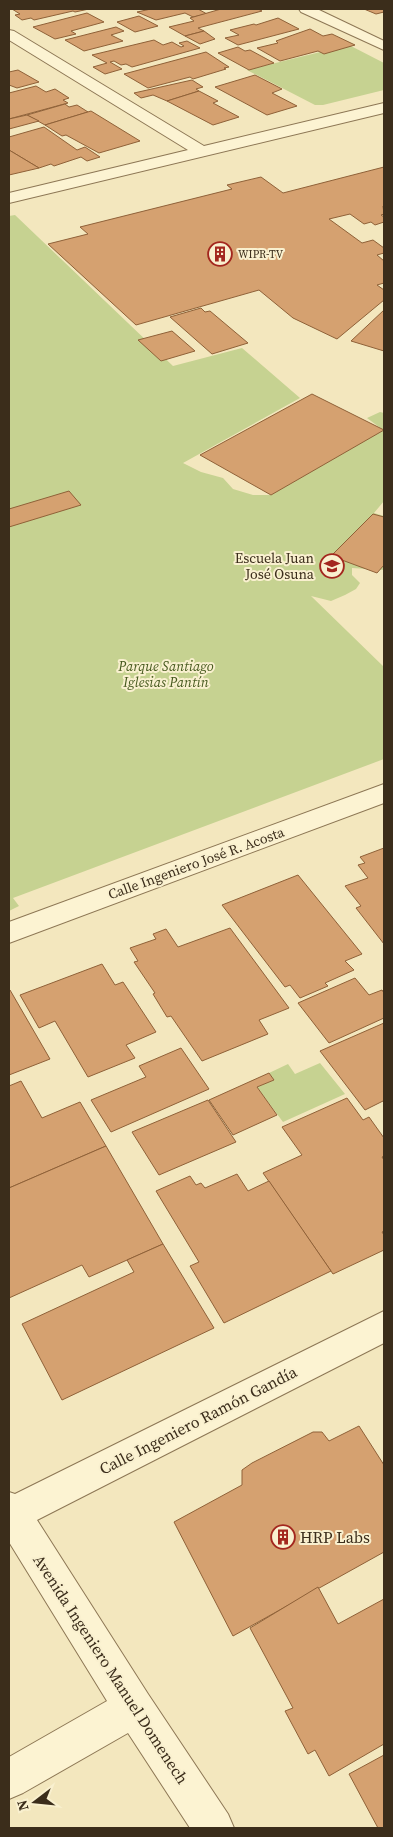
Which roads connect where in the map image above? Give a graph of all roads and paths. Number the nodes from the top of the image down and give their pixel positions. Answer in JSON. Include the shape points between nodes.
{"nodes":[{"id":1,"x":306,"y":9,"type":"edge"},
{"id":2,"x":9,"y":34,"type":"edge"},
{"id":3,"x":384,"y":46,"type":"edge"},
{"id":4,"x":384,"y":108,"type":"edge"},
{"id":5,"x":202,"y":152,"type":"junction"},
{"id":6,"x":9,"y":198,"type":"edge"},
{"id":7,"x":384,"y":793,"type":"edge"},
{"id":8,"x":9,"y":933,"type":"edge"},
{"id":9,"x":384,"y":1326,"type":"edge"},
{"id":10,"x":10,"y":1511,"type":"edge"},
{"id":11,"x":134,"y":1708,"type":"junction"},
{"id":12,"x":9,"y":1779,"type":"edge"},
{"id":13,"x":214,"y":1828,"type":"edge"}],
"edges":[{"from":1,"to":3,"type":"street"},
{"from":2,"to":5,"type":"street"},
{"from":4,"to":5,"type":"street"},
{"from":5,"to":6,"type":"street"},
{"from":7,"to":8,"type":"street","name":"Calle Ingeniero José R. Acosta"},
{"from":9,"to":10,"type":"street","name":"Calle Ingeniero Ramón Gandía"},
{"from":10,"to":11,"type":"street","name":"Avenida Ingeniero Manuel Domenech"},
{"from":11,"to":12,"type":"street"},
{"from":11,"to":13,"type":"street","name":"Avenida Ingeniero Manuel Domenech"}]}
